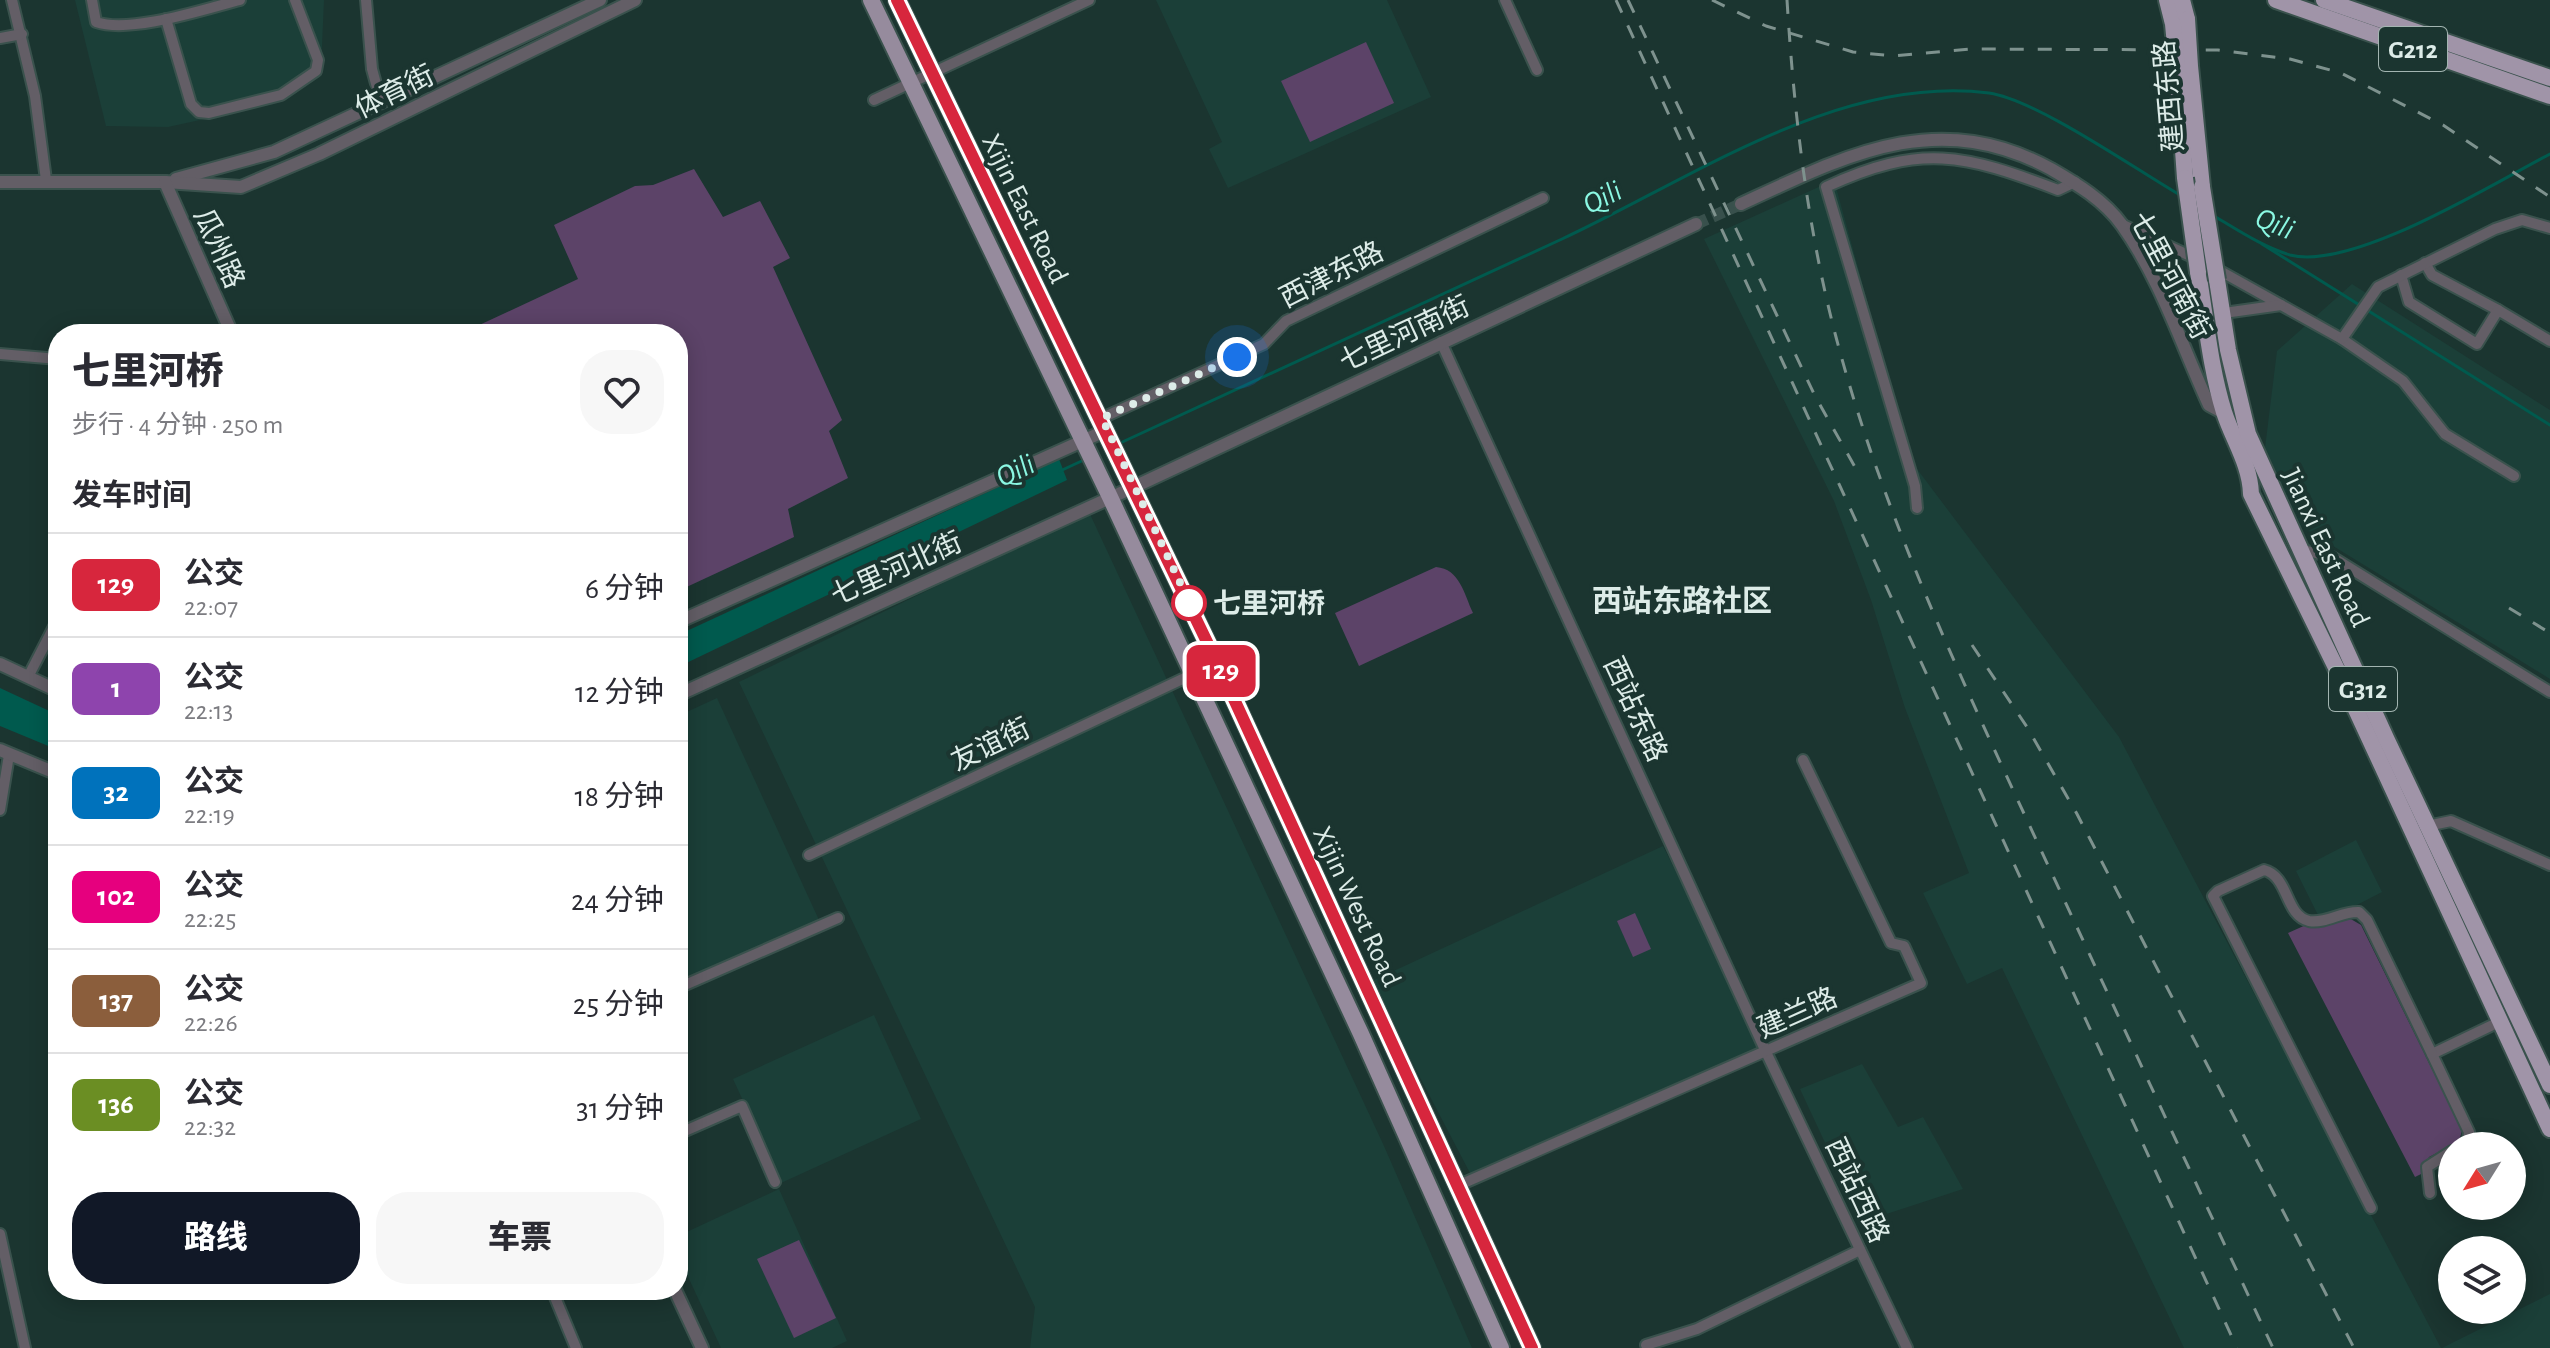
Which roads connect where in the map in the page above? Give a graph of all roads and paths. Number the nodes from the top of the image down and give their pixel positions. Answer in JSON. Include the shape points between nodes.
{"nodes":[{"id":1,"x":12,"y":0,"type":"edge"},
{"id":2,"x":92,"y":0,"type":"edge"},
{"id":3,"x":240,"y":0,"type":"edge"},
{"id":4,"x":295,"y":0,"type":"edge"},
{"id":5,"x":366,"y":0,"type":"edge"},
{"id":6,"x":600,"y":0,"type":"edge"},
{"id":7,"x":635,"y":0,"type":"edge"},
{"id":8,"x":871,"y":0,"type":"edge"},
{"id":9,"x":897,"y":0,"type":"edge"},
{"id":10,"x":1089,"y":0,"type":"edge"},
{"id":11,"x":1505,"y":0,"type":"edge"},
{"id":12,"x":2276,"y":0,"type":"edge"},
{"id":13,"x":2324,"y":0,"type":"edge"},
{"id":14,"x":2179,"y":8,"type":"edge"},
{"id":15,"x":166,"y":19,"type":"junction"},
{"id":16,"x":22,"y":34,"type":"junction"},
{"id":17,"x":0,"y":38,"type":"edge"},
{"id":18,"x":2184,"y":66,"type":"junction"},
{"id":19,"x":1537,"y":70,"type":"dead end"},
{"id":20,"x":931,"y":74,"type":"junction"},
{"id":21,"x":2550,"y":78,"type":"edge"},
{"id":22,"x":909,"y":84,"type":"junction"},
{"id":23,"x":2550,"y":96,"type":"edge"},
{"id":24,"x":874,"y":100,"type":"dead end"},
{"id":25,"x":381,"y":102,"type":"junction"},
{"id":26,"x":46,"y":180,"type":"junction"},
{"id":27,"x":0,"y":182,"type":"edge"},
{"id":28,"x":165,"y":182,"type":"junction"},
{"id":29,"x":2075,"y":182,"type":"junction"},
{"id":30,"x":1543,"y":198,"type":"dead end"},
{"id":31,"x":1741,"y":204,"type":"tunnel mouth"},
{"id":32,"x":1696,"y":224,"type":"tunnel mouth"},
{"id":33,"x":2121,"y":224,"type":"junction"},
{"id":34,"x":2550,"y":228,"type":"edge"},
{"id":35,"x":2425,"y":263,"type":"junction"},
{"id":36,"x":2401,"y":275,"type":"junction"},
{"id":37,"x":2217,"y":280,"type":"joint"},
{"id":38,"x":2281,"y":305,"type":"junction"},
{"id":39,"x":2498,"y":310,"type":"junction"},
{"id":40,"x":2224,"y":313,"type":"junction"},
{"id":41,"x":228,"y":324,"type":"edge"},
{"id":42,"x":2344,"y":335,"type":"junction"},
{"id":43,"x":2550,"y":341,"type":"edge"},
{"id":44,"x":1441,"y":342,"type":"junction"},
{"id":45,"x":0,"y":354,"type":"edge"},
{"id":46,"x":48,"y":358,"type":"edge"},
{"id":47,"x":2224,"y":413,"type":"junction"},
{"id":48,"x":1107,"y":429,"type":"junction"},
{"id":49,"x":1085,"y":445,"type":"junction"},
{"id":50,"x":1125,"y":467,"type":"joint"},
{"id":51,"x":2514,"y":476,"type":"dead end"},
{"id":52,"x":1101,"y":478,"type":"joint"},
{"id":53,"x":1134,"y":487,"type":"junction"},
{"id":54,"x":1110,"y":497,"type":"junction"},
{"id":55,"x":1917,"y":508,"type":"dead end"},
{"id":56,"x":2299,"y":549,"type":"junction"},
{"id":57,"x":688,"y":618,"type":"edge"},
{"id":58,"x":48,"y":638,"type":"edge"},
{"id":59,"x":0,"y":664,"type":"edge"},
{"id":60,"x":1222,"y":673,"type":"junction"},
{"id":61,"x":28,"y":677,"type":"junction"},
{"id":62,"x":1193,"y":680,"type":"junction"},
{"id":63,"x":48,"y":686,"type":"edge"},
{"id":64,"x":688,"y":690,"type":"edge"},
{"id":65,"x":2550,"y":692,"type":"edge"},
{"id":66,"x":4,"y":752,"type":"edge"},
{"id":67,"x":1803,"y":760,"type":"dead end"},
{"id":68,"x":48,"y":770,"type":"edge"},
{"id":69,"x":0,"y":810,"type":"edge"},
{"id":70,"x":2427,"y":826,"type":"junction"},
{"id":71,"x":809,"y":855,"type":"dead end"},
{"id":72,"x":2550,"y":865,"type":"edge"},
{"id":73,"x":838,"y":918,"type":"dead end"},
{"id":74,"x":688,"y":984,"type":"edge"},
{"id":75,"x":2499,"y":1022,"type":"junction"},
{"id":76,"x":1766,"y":1052,"type":"junction"},
{"id":77,"x":2432,"y":1054,"type":"junction"},
{"id":78,"x":2550,"y":1085,"type":"edge"},
{"id":79,"x":2550,"y":1129,"type":"edge"},
{"id":80,"x":688,"y":1130,"type":"edge"},
{"id":81,"x":2469,"y":1132,"type":"edge"},
{"id":82,"x":2438,"y":1160,"type":"edge"},
{"id":83,"x":775,"y":1182,"type":"dead end"},
{"id":84,"x":1457,"y":1186,"type":"junction"},
{"id":85,"x":2430,"y":1193,"type":"dead end"},
{"id":86,"x":2371,"y":1208,"type":"dead end"},
{"id":87,"x":0,"y":1234,"type":"edge"},
{"id":88,"x":1860,"y":1250,"type":"junction"},
{"id":89,"x":556,"y":1300,"type":"edge"},
{"id":90,"x":680,"y":1300,"type":"edge"},
{"id":91,"x":1646,"y":1345,"type":"dead end"},
{"id":92,"x":25,"y":1348,"type":"edge"},
{"id":93,"x":576,"y":1348,"type":"edge"},
{"id":94,"x":702,"y":1348,"type":"edge"},
{"id":95,"x":1501,"y":1348,"type":"edge"},
{"id":96,"x":1532,"y":1348,"type":"edge"},
{"id":97,"x":1907,"y":1348,"type":"edge"}],
"edges":[{"from":1,"to":16,"type":"street"},
{"from":2,"to":15,"type":"street","via":[[96,22],[106,25]]},
{"from":3,"to":15,"type":"street"},
{"from":4,"to":15,"type":"street","via":[[318,60],[316,71],[281,95],[209,113],[191,104]]},
{"from":5,"to":25,"type":"street","via":[[372,69]]},
{"from":6,"to":25,"type":"street","name":"体育街"},
{"from":7,"to":28,"type":"street","name":"体育街","via":[[241,187]]},
{"from":8,"to":22,"type":"main road","name":"Xijin East Road"},
{"from":9,"to":20,"type":"main road","name":"Xijin East Road"},
{"from":10,"to":20,"type":"street"},
{"from":11,"to":19,"type":"street"},
{"from":12,"to":23,"type":"highway","number":"G212"},
{"from":13,"to":21,"type":"highway","number":"G212"},
{"from":14,"to":18,"type":"highway","name":"建西东路","number":"G312","bridge":true},
{"from":16,"to":17,"type":"street"},
{"from":16,"to":26,"type":"street"},
{"from":18,"to":37,"type":"highway","name":"建西东路","number":"G312","bridge":true},
{"from":18,"to":47,"type":"highway","name":"建西东路","number":"G312","bridge":true,"via":[[2185,178],[2212,366]]},
{"from":20,"to":22,"type":"street"},
{"from":20,"to":48,"type":"main road","name":"Xijin East Road"},
{"from":22,"to":24,"type":"street"},
{"from":22,"to":49,"type":"main road","name":"Xijin East Road"},
{"from":25,"to":28,"type":"street","name":"体育街","via":[[274,152]]},
{"from":26,"to":27,"type":"street","name":"体育街"},
{"from":26,"to":28,"type":"street","name":"体育街"},
{"from":28,"to":41,"type":"street","name":"瓜州路"},
{"from":29,"to":31,"type":"street","name":"七里河南街","via":[[1990,145],[1919,139],[1846,157]]},
{"from":29,"to":33,"type":"street","name":"七里河南街"},
{"from":29,"to":55,"type":"street","via":[[2058,190],[1965,159],[1920,158],[1892,161],[1826,187],[1915,486]]},
{"from":30,"to":48,"type":"street","name":"西津东路","via":[[1286,321],[1264,344]]},
{"from":32,"to":44,"type":"street","name":"七里河南街"},
{"from":33,"to":38,"type":"street"},
{"from":33,"to":47,"type":"street","name":"七里河南街","via":[[2209,405]]},
{"from":34,"to":35,"type":"street","via":[[2522,220]]},
{"from":35,"to":36,"type":"street"},
{"from":35,"to":39,"type":"street","via":[[2432,275]]},
{"from":36,"to":39,"type":"street","via":[[2409,302],[2477,344]]},
{"from":36,"to":42,"type":"street","via":[[2373,292]]},
{"from":37,"to":40,"type":"highway","name":"Jianxi East Road","number":"G312"},
{"from":38,"to":40,"type":"street"},
{"from":38,"to":42,"type":"street"},
{"from":39,"to":43,"type":"street"},
{"from":40,"to":56,"type":"highway","name":"Jianxi East Road","number":"G312","via":[[2248,434]]},
{"from":42,"to":51,"type":"street","via":[[2403,381],[2445,434]]},
{"from":44,"to":53,"type":"street","name":"七里河南街"},
{"from":44,"to":76,"type":"street","name":"西站东路"},
{"from":45,"to":46,"type":"street"},
{"from":47,"to":75,"type":"highway","name":"Jianxi East Road","number":"G312","via":[[2250,477],[2251,494]]},
{"from":48,"to":49,"type":"street","name":"七里河北街"},
{"from":48,"to":50,"type":"main road","name":"Xijin East Road"},
{"from":49,"to":52,"type":"main road","name":"Xijin East Road"},
{"from":49,"to":57,"type":"street","name":"七里河北街"},
{"from":50,"to":53,"type":"main road","name":"Xijin West Road"},
{"from":52,"to":54,"type":"main road","name":"Xijin West Road"},
{"from":53,"to":54,"type":"street","name":"七里河北街"},
{"from":53,"to":60,"type":"main road","name":"Xijin West Road"},
{"from":54,"to":62,"type":"main road","name":"Xijin West Road"},
{"from":54,"to":64,"type":"street","name":"七里河北街"},
{"from":56,"to":65,"type":"street","via":[[2332,557]]},
{"from":56,"to":70,"type":"highway","name":"Jianxi East Road","number":"G312"},
{"from":58,"to":61,"type":"street"},
{"from":59,"to":61,"type":"street"},
{"from":60,"to":62,"type":"main road"},
{"from":60,"to":84,"type":"main road","name":"Xijin West Road"},
{"from":61,"to":63,"type":"street"},
{"from":62,"to":71,"type":"street","name":"友谊街"},
{"from":62,"to":95,"type":"main road","name":"Xijin West Road","via":[[1361,1034]]},
{"from":66,"to":68,"type":"street"},
{"from":66,"to":69,"type":"street"},
{"from":67,"to":76,"type":"street","name":"建兰路","via":[[1891,943],[1904,946],[1921,983]]},
{"from":70,"to":72,"type":"street","via":[[2451,821]]},
{"from":70,"to":78,"type":"highway","name":"Jianxi East Road","number":"G312"},
{"from":73,"to":74,"type":"street"},
{"from":75,"to":77,"type":"street"},
{"from":75,"to":79,"type":"highway","name":"Jianxi East Road","number":"G312"},
{"from":76,"to":84,"type":"street","name":"建兰路"},
{"from":76,"to":88,"type":"street","name":"西站西路"},
{"from":77,"to":81,"type":"street"},
{"from":77,"to":86,"type":"street","via":[[2359,912],[2302,918],[2278,877],[2264,870],[2213,896]]},
{"from":80,"to":83,"type":"street","via":[[742,1106]]},
{"from":82,"to":85,"type":"street","via":[[2427,1167]]},
{"from":84,"to":96,"type":"main road","name":"Xijin West Road"},
{"from":87,"to":92,"type":"street"},
{"from":88,"to":91,"type":"street","via":[[1697,1329]]},
{"from":88,"to":97,"type":"street","name":"西站西路"},
{"from":89,"to":93,"type":"street"},
{"from":90,"to":94,"type":"street"}]}
